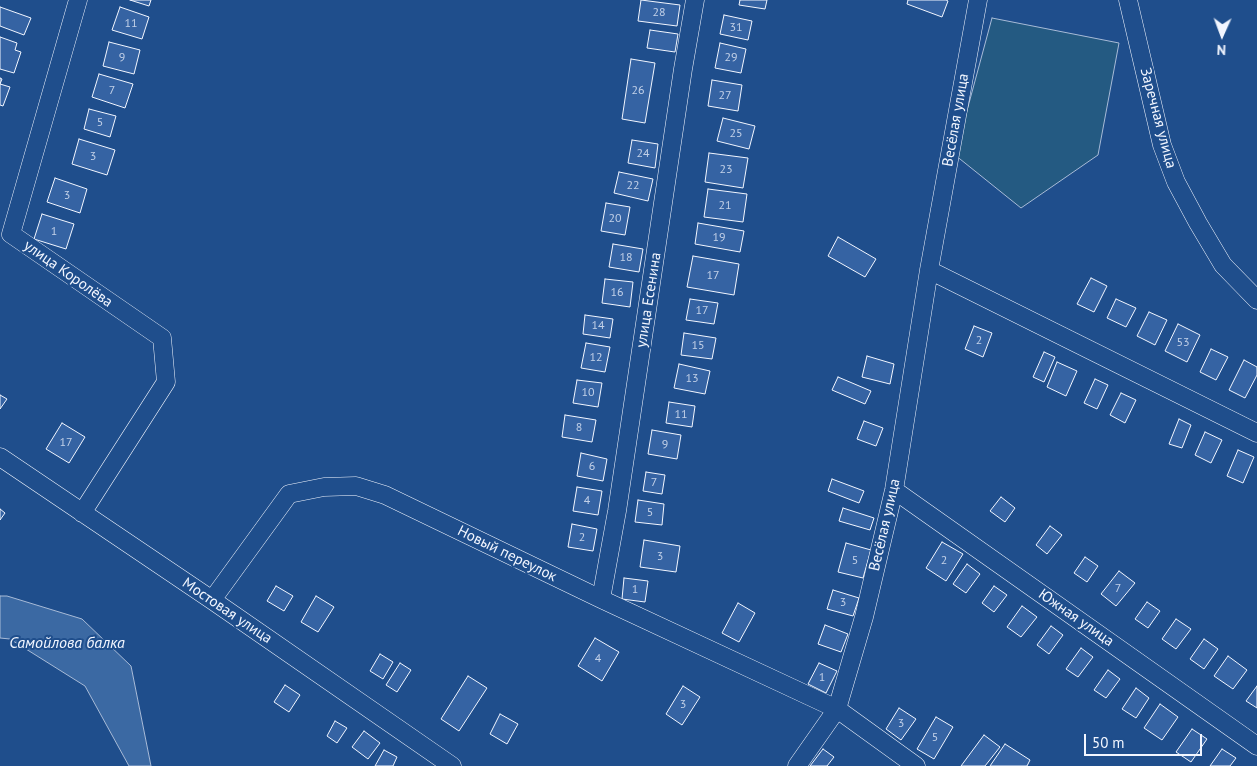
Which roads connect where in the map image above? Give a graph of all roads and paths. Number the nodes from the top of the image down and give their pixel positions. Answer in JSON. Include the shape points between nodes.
{"nodes":[{"id":1,"x":78,"y":0,"type":"edge"},
{"id":2,"x":695,"y":0,"type":"edge"},
{"id":3,"x":978,"y":0,"type":"edge"},
{"id":4,"x":1128,"y":0,"type":"edge"},
{"id":5,"x":928,"y":270,"type":"junction"},
{"id":6,"x":1257,"y":300,"type":"edge"},
{"id":7,"x":1257,"y":433,"type":"edge"},
{"id":8,"x":0,"y":457,"type":"edge"},
{"id":9,"x":894,"y":490,"type":"junction"},
{"id":10,"x":82,"y":513,"type":"junction"},
{"id":11,"x":600,"y":599,"type":"junction"},
{"id":12,"x":212,"y":600,"type":"junction"},
{"id":13,"x":837,"y":709,"type":"junction"},
{"id":14,"x":1257,"y":746,"type":"edge"},
{"id":15,"x":452,"y":766,"type":"edge"},
{"id":16,"x":797,"y":766,"type":"edge"},
{"id":17,"x":916,"y":766,"type":"edge"}],
"edges":[{"from":1,"to":10,"type":"street","name":"улица Королёва","via":[[11,234],[162,338],[166,382]]},
{"from":2,"to":11,"type":"street","name":"улица Есенина","via":[[617,511]]},
{"from":3,"to":5,"type":"street","name":"Весёлая улица"},
{"from":4,"to":6,"type":"street","name":"Заречная улица","via":[[1162,145],[1176,182],[1223,265]]},
{"from":5,"to":7,"type":"street"},
{"from":5,"to":9,"type":"street","name":"Весёлая улица"},
{"from":8,"to":10,"type":"street","name":"Мостовая улица"},
{"from":9,"to":13,"type":"street","name":"Весёлая улица","via":[[864,617]]},
{"from":9,"to":14,"type":"street","name":"Южная улица"},
{"from":10,"to":12,"type":"street","name":"Мостовая улица"},
{"from":11,"to":12,"type":"street","name":"Новый переулок","via":[[385,495],[356,486],[324,487],[289,494]]},
{"from":11,"to":13,"type":"street","name":"Новый переулок"},
{"from":12,"to":15,"type":"street","name":"Мостовая улица"},
{"from":13,"to":16,"type":"street","name":"Весёлая улица"},
{"from":13,"to":17,"type":"street","name":"Новый переулок"}]}
